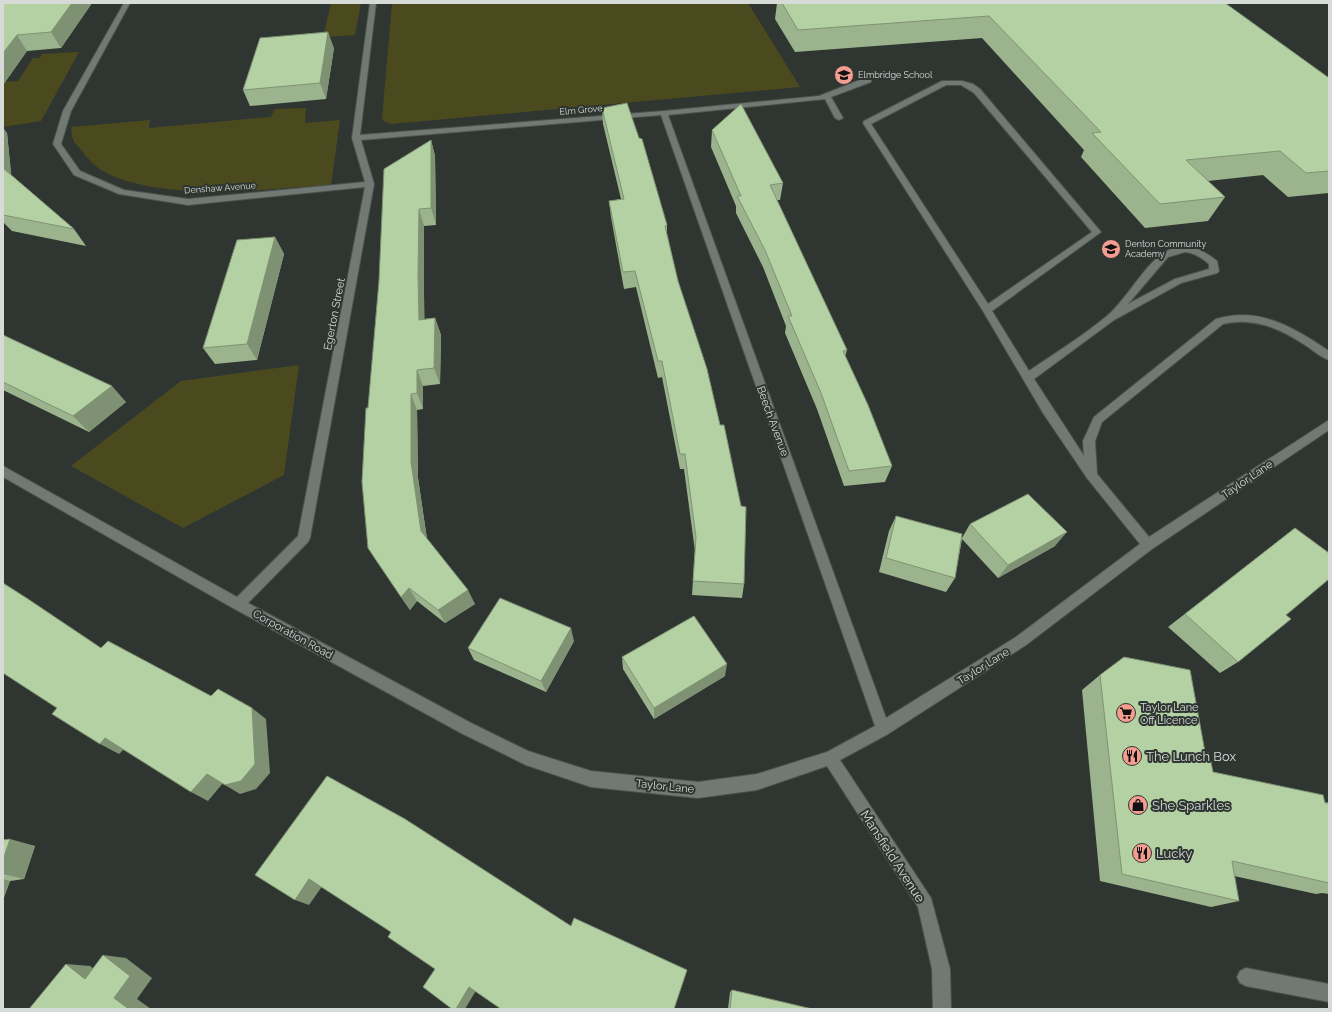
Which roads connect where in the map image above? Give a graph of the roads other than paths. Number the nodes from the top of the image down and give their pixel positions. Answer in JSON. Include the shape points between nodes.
{"nodes":[{"id":1,"x":127,"y":3,"type":"edge"},
{"id":2,"x":373,"y":3,"type":"edge"},
{"id":3,"x":868,"y":80,"type":"dead end"},
{"id":4,"x":827,"y":96,"type":"junction"},
{"id":5,"x":664,"y":113,"type":"junction"},
{"id":6,"x":839,"y":118,"type":"dead end"},
{"id":7,"x":356,"y":138,"type":"junction"},
{"id":8,"x":370,"y":184,"type":"junction"},
{"id":9,"x":987,"y":310,"type":"junction"},
{"id":10,"x":1111,"y":318,"type":"junction"},
{"id":11,"x":1329,"y":356,"type":"edge"},
{"id":12,"x":1027,"y":378,"type":"junction"},
{"id":13,"x":1329,"y":424,"type":"edge"},
{"id":14,"x":3,"y":471,"type":"edge"},
{"id":15,"x":1091,"y":475,"type":"junction"},
{"id":16,"x":1148,"y":545,"type":"junction"},
{"id":17,"x":238,"y":604,"type":"junction"},
{"id":18,"x":883,"y":728,"type":"junction"},
{"id":19,"x":830,"y":758,"type":"junction"},
{"id":20,"x":591,"y":779,"type":"joint"},
{"id":21,"x":1246,"y":977,"type":"dead end"},
{"id":22,"x":1329,"y":993,"type":"edge"},
{"id":23,"x":942,"y":1009,"type":"edge"}],
"edges":[{"from":1,"to":8,"type":"street","name":"Denshaw Avenue","via":[[67,111],[57,144],[78,173],[122,192],[188,202]]},
{"from":2,"to":7,"type":"street","name":"Egerton Street"},
{"from":3,"to":4,"type":"street","name":"Elm Grove"},
{"from":4,"to":5,"type":"street","name":"Elm Grove"},
{"from":4,"to":6,"type":"street"},
{"from":5,"to":7,"type":"street","name":"Elm Grove"},
{"from":5,"to":18,"type":"street","name":"Beech Avenue"},
{"from":7,"to":8,"type":"street","name":"Egerton Street"},
{"from":8,"to":17,"type":"street","name":"Egerton Street","via":[[304,538]]},
{"from":9,"to":9,"type":"street","via":[[867,124],[945,83],[962,83],[977,91],[1097,232]]},
{"from":9,"to":12,"type":"street"},
{"from":10,"to":10,"type":"street","via":[[1165,255],[1177,249],[1189,249],[1203,253],[1214,263],[1214,271],[1178,281]]},
{"from":10,"to":12,"type":"street"},
{"from":11,"to":15,"type":"street","via":[[1275,324],[1250,317],[1220,321],[1098,420],[1090,441]]},
{"from":12,"to":15,"type":"street"},
{"from":13,"to":16,"type":"street","name":"Taylor Lane"},
{"from":14,"to":17,"type":"street","name":"Corporation Road"},
{"from":15,"to":16,"type":"street"},
{"from":16,"to":18,"type":"street","name":"Taylor Lane","via":[[1021,641]]},
{"from":17,"to":20,"type":"street","name":"Corporation Road","via":[[526,758]]},
{"from":18,"to":19,"type":"street","name":"Taylor Lane"},
{"from":19,"to":20,"type":"street","name":"Taylor Lane","via":[[757,782],[698,790]]},
{"from":19,"to":23,"type":"street","name":"Mansfield Avenue","via":[[925,904],[941,969]]},
{"from":21,"to":22,"type":"street"}]}
